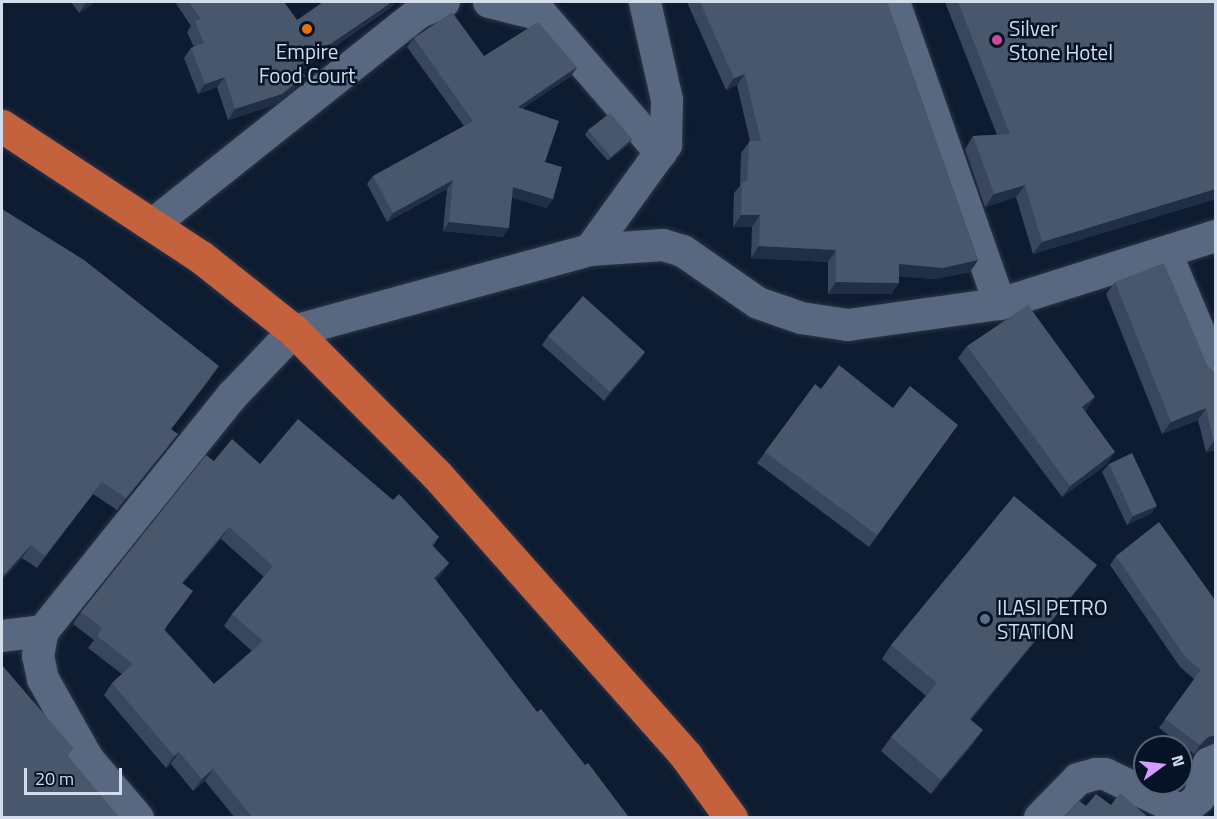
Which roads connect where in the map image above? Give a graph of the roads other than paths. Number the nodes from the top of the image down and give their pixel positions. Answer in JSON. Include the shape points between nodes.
{"nodes":[{"id":1,"x":444,"y":2,"type":"edge"},
{"id":2,"x":489,"y":2,"type":"edge"},
{"id":3,"x":645,"y":2,"type":"edge"},
{"id":4,"x":894,"y":2,"type":"edge"},
{"id":5,"x":2,"y":126,"type":"edge"},
{"id":6,"x":661,"y":153,"type":"junction"},
{"id":7,"x":152,"y":225,"type":"junction"},
{"id":8,"x":1215,"y":236,"type":"edge"},
{"id":9,"x":590,"y":250,"type":"junction"},
{"id":10,"x":1166,"y":253,"type":"junction"},
{"id":11,"x":1000,"y":304,"type":"junction"},
{"id":12,"x":294,"y":331,"type":"junction"},
{"id":13,"x":1215,"y":372,"type":"edge"},
{"id":14,"x":42,"y":631,"type":"junction"},
{"id":15,"x":2,"y":636,"type":"edge"},
{"id":16,"x":1215,"y":760,"type":"edge"},
{"id":17,"x":138,"y":818,"type":"edge"},
{"id":18,"x":731,"y":818,"type":"edge"},
{"id":19,"x":1040,"y":818,"type":"edge"}],
"edges":[{"from":1,"to":7,"type":"street","via":[[420,12]]},
{"from":2,"to":6,"type":"street","via":[[542,15]]},
{"from":3,"to":6,"type":"street","via":[[667,100],[668,128]]},
{"from":4,"to":11,"type":"street"},
{"from":5,"to":7,"type":"highway"},
{"from":6,"to":9,"type":"street"},
{"from":7,"to":12,"type":"highway","via":[[201,257]]},
{"from":8,"to":10,"type":"street"},
{"from":9,"to":11,"type":"street","via":[[675,247],[758,303],[801,318],[834,324],[939,315]]},
{"from":9,"to":12,"type":"street"},
{"from":10,"to":11,"type":"street"},
{"from":10,"to":13,"type":"street"},
{"from":12,"to":14,"type":"street","via":[[233,394]]},
{"from":12,"to":18,"type":"highway","via":[[436,474],[686,756]]},
{"from":14,"to":15,"type":"street"},
{"from":14,"to":17,"type":"street","via":[[38,656],[44,679],[88,759]]},
{"from":16,"to":19,"type":"street","via":[[1209,763],[1198,798],[1187,808],[1180,810],[1105,774],[1096,774],[1078,779]]}]}
